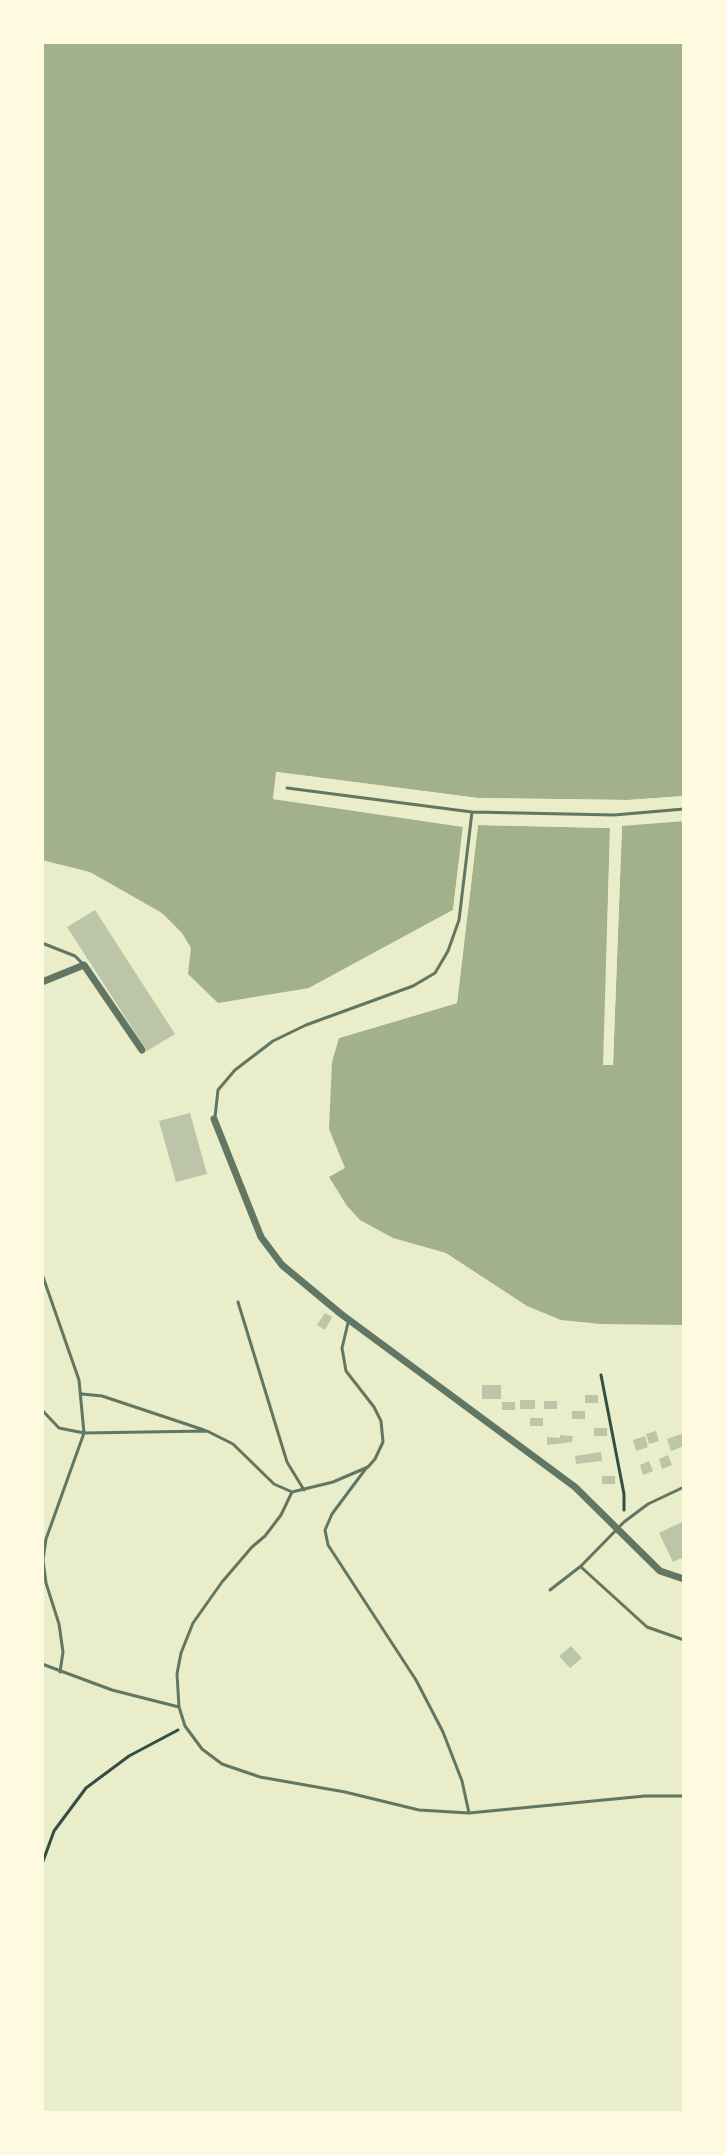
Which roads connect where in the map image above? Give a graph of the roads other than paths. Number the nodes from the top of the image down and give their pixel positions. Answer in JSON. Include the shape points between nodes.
{"nodes":[{"id":1,"x":287,"y":788,"type":"dead end"},
{"id":2,"x":684,"y":809,"type":"edge"},
{"id":3,"x":472,"y":812,"type":"junction"},
{"id":4,"x":42,"y":943,"type":"edge"},
{"id":5,"x":84,"y":965,"type":"junction"},
{"id":6,"x":42,"y":982,"type":"edge"},
{"id":7,"x":142,"y":1050,"type":"dead end"},
{"id":8,"x":214,"y":1119,"type":"joint"},
{"id":9,"x":42,"y":1274,"type":"edge"},
{"id":10,"x":238,"y":1302,"type":"dead end"},
{"id":11,"x":349,"y":1320,"type":"junction"},
{"id":12,"x":82,"y":1394,"type":"junction"},
{"id":13,"x":42,"y":1410,"type":"edge"},
{"id":14,"x":207,"y":1431,"type":"junction"},
{"id":15,"x":84,"y":1433,"type":"junction"},
{"id":16,"x":368,"y":1467,"type":"junction"},
{"id":17,"x":684,"y":1487,"type":"edge"},
{"id":18,"x":304,"y":1490,"type":"junction"},
{"id":19,"x":292,"y":1492,"type":"junction"},
{"id":20,"x":617,"y":1528,"type":"junction"},
{"id":21,"x":581,"y":1566,"type":"junction"},
{"id":22,"x":684,"y":1579,"type":"edge"},
{"id":23,"x":550,"y":1590,"type":"dead end"},
{"id":24,"x":684,"y":1640,"type":"edge"},
{"id":25,"x":42,"y":1664,"type":"edge"},
{"id":26,"x":60,"y":1672,"type":"junction"},
{"id":27,"x":179,"y":1707,"type":"junction"},
{"id":28,"x":684,"y":1796,"type":"edge"},
{"id":29,"x":469,"y":1813,"type":"junction"}],
"edges":[{"from":1,"to":3,"type":"lane"},
{"from":2,"to":3,"type":"lane","via":[[614,815]]},
{"from":3,"to":8,"type":"lane","via":[[459,920],[435,973],[273,1041],[218,1090]]},
{"from":4,"to":5,"type":"lane"},
{"from":5,"to":6,"type":"street"},
{"from":5,"to":7,"type":"street"},
{"from":8,"to":11,"type":"street","via":[[261,1237],[282,1265]]},
{"from":9,"to":12,"type":"lane"},
{"from":10,"to":18,"type":"lane","via":[[287,1462]]},
{"from":11,"to":16,"type":"lane","via":[[342,1348],[346,1371],[381,1421],[383,1442]]},
{"from":11,"to":20,"type":"street","via":[[575,1487]]},
{"from":12,"to":14,"type":"lane"},
{"from":12,"to":15,"type":"lane"},
{"from":13,"to":15,"type":"lane","via":[[59,1428]]},
{"from":14,"to":15,"type":"lane"},
{"from":14,"to":19,"type":"lane","via":[[233,1444],[274,1484]]},
{"from":15,"to":26,"type":"lane","via":[[43,1560],[59,1624]]},
{"from":16,"to":18,"type":"lane"},
{"from":16,"to":29,"type":"lane","via":[[332,1514],[325,1530],[328,1545],[416,1680],[443,1732]]},
{"from":17,"to":20,"type":"lane","via":[[648,1504]]},
{"from":18,"to":19,"type":"lane"},
{"from":19,"to":27,"type":"lane","via":[[281,1515],[193,1623],[179,1663]]},
{"from":20,"to":21,"type":"lane"},
{"from":20,"to":22,"type":"street","via":[[660,1571]]},
{"from":21,"to":23,"type":"lane"},
{"from":21,"to":24,"type":"lane","via":[[647,1627]]},
{"from":25,"to":26,"type":"lane"},
{"from":26,"to":27,"type":"lane"},
{"from":27,"to":29,"type":"lane","via":[[202,1749],[222,1764],[260,1777],[419,1810]]},
{"from":28,"to":29,"type":"lane"}]}
